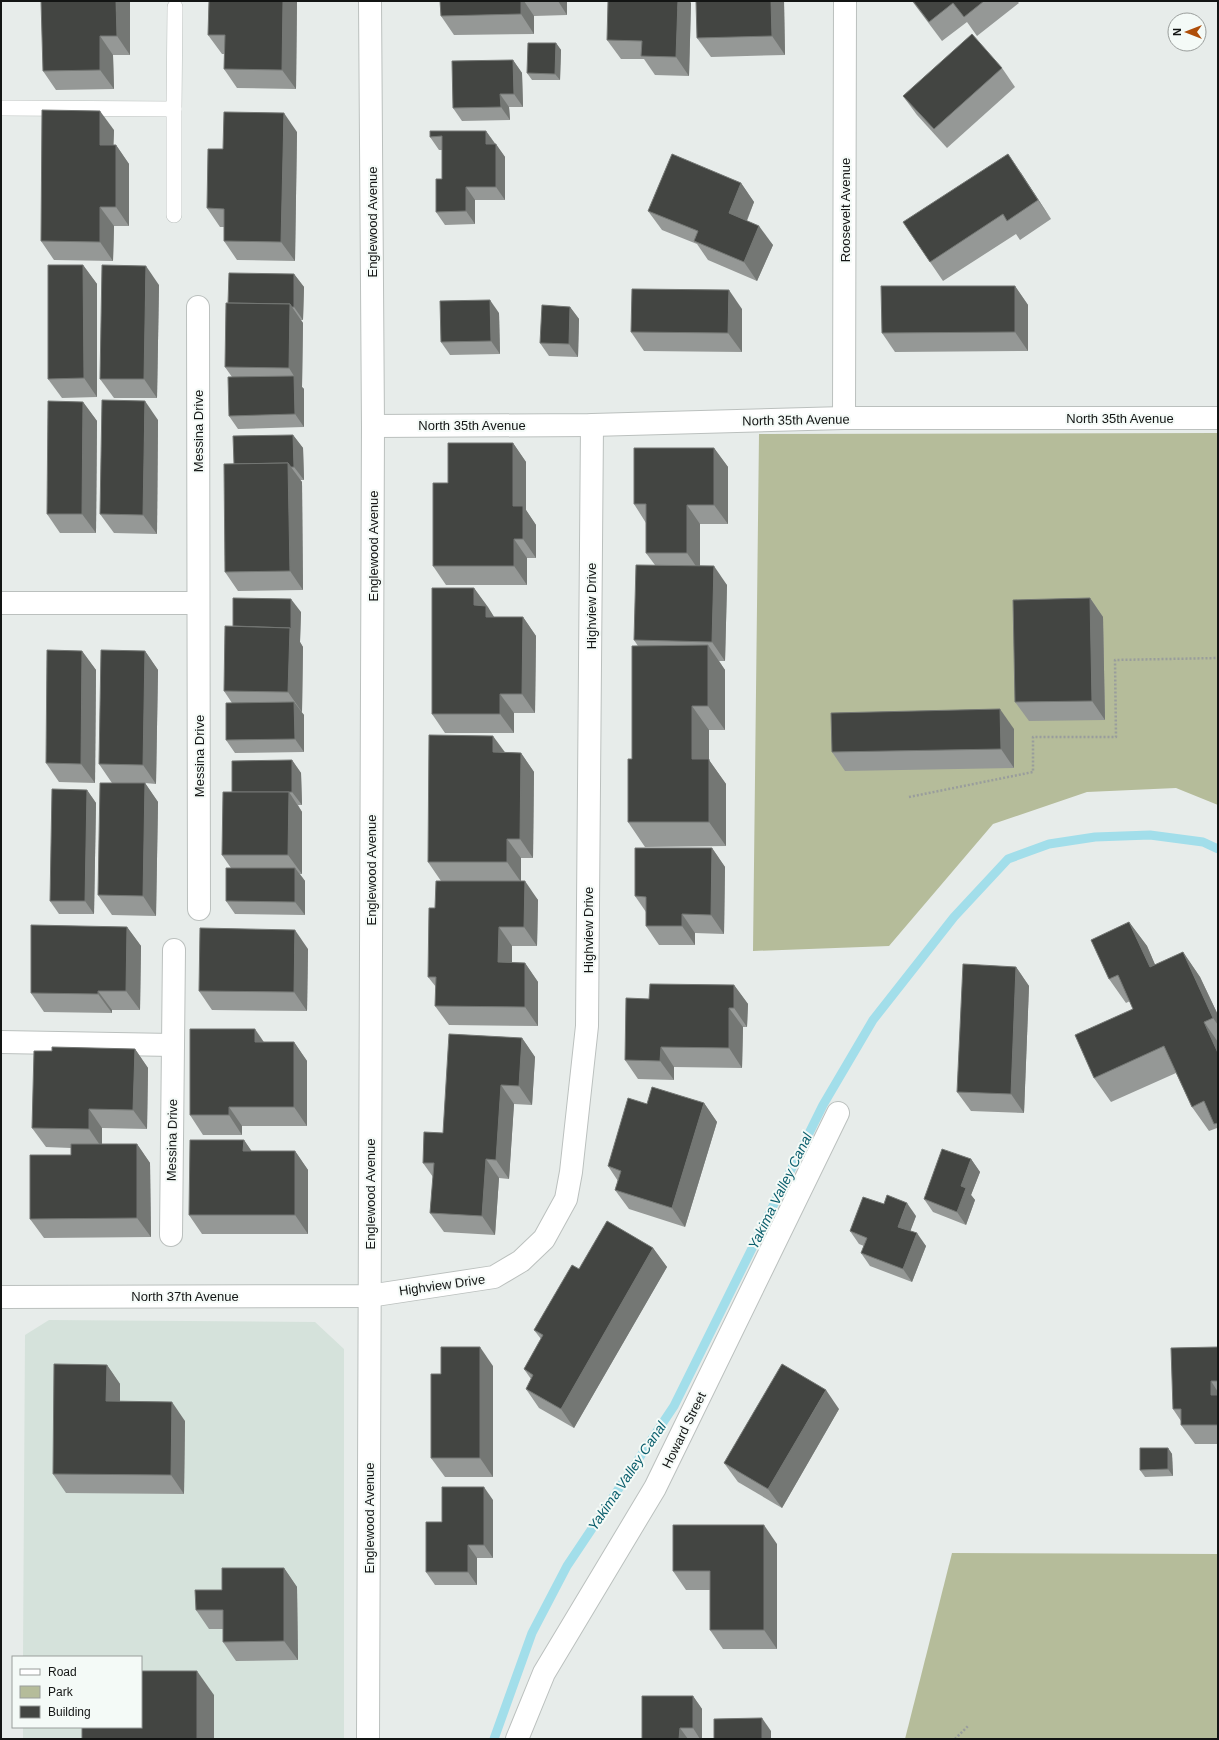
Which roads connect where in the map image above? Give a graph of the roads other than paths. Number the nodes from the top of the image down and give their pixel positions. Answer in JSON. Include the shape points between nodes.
{"nodes":[{"id":1,"x":370,"y":1,"type":"edge"},
{"id":2,"x":845,"y":1,"type":"edge"},
{"id":3,"x":175,"y":7,"type":"dead end"},
{"id":4,"x":1,"y":108,"type":"edge"},
{"id":5,"x":174,"y":109,"type":"junction"},
{"id":6,"x":174,"y":215,"type":"dead end"},
{"id":7,"x":198,"y":307,"type":"dead end"},
{"id":8,"x":844,"y":418,"type":"junction"},
{"id":9,"x":1218,"y":418,"type":"edge"},
{"id":10,"x":592,"y":425,"type":"junction"},
{"id":11,"x":373,"y":426,"type":"junction"},
{"id":12,"x":1,"y":603,"type":"edge"},
{"id":13,"x":198,"y":603,"type":"junction"},
{"id":14,"x":199,"y":909,"type":"dead end"},
{"id":15,"x":174,"y":950,"type":"dead end"},
{"id":16,"x":1,"y":1042,"type":"edge"},
{"id":17,"x":173,"y":1045,"type":"junction"},
{"id":18,"x":838,"y":1113,"type":"dead end"},
{"id":19,"x":171,"y":1235,"type":"dead end"},
{"id":20,"x":369,"y":1296,"type":"junction"},
{"id":21,"x":1,"y":1297,"type":"edge"},
{"id":22,"x":368,"y":1739,"type":"edge"},
{"id":23,"x":516,"y":1739,"type":"edge"}],
"edges":[{"from":1,"to":11,"type":"street","name":"Englewood Avenue"},
{"from":2,"to":8,"type":"street","name":"Roosevelt Avenue"},
{"from":3,"to":5,"type":"lane"},
{"from":4,"to":5,"type":"lane"},
{"from":5,"to":6,"type":"lane"},
{"from":7,"to":13,"type":"street","name":"Messina Drive"},
{"from":8,"to":9,"type":"street","name":"North 35th Avenue"},
{"from":8,"to":10,"type":"street","name":"North 35th Avenue"},
{"from":10,"to":11,"type":"street","name":"North 35th Avenue"},
{"from":10,"to":20,"type":"street","name":"Highview Drive","via":[[587,1026],[566,1200],[544,1239],[521,1261],[494,1277]]},
{"from":11,"to":20,"type":"street","name":"Englewood Avenue"},
{"from":12,"to":13,"type":"street"},
{"from":13,"to":14,"type":"street","name":"Messina Drive"},
{"from":15,"to":17,"type":"street","name":"Messina Drive"},
{"from":16,"to":17,"type":"street"},
{"from":17,"to":19,"type":"street","name":"Messina Drive"},
{"from":18,"to":23,"type":"street","name":"Howard Street","via":[[655,1488],[544,1674]]},
{"from":20,"to":21,"type":"street","name":"North 37th Avenue"},
{"from":20,"to":22,"type":"street","name":"Englewood Avenue"}]}
